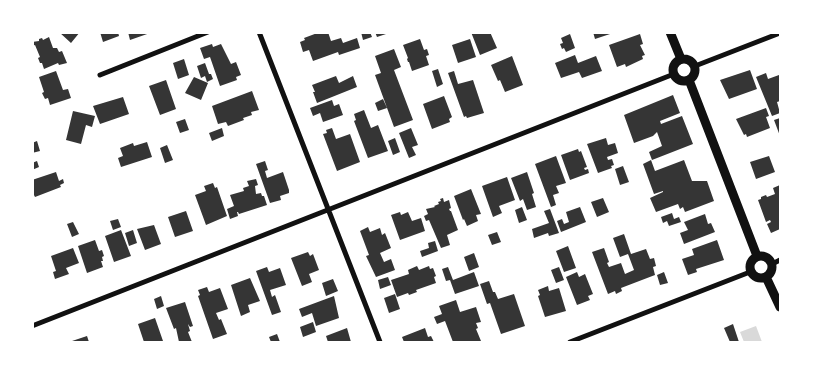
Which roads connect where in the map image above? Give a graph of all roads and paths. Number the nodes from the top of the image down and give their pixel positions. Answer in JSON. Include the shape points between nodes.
{"nodes":[{"id":1,"x":208,"y":32,"type":"edge"},
{"id":2,"x":259,"y":32,"type":"edge"},
{"id":3,"x":670,"y":32,"type":"edge"},
{"id":4,"x":780,"y":32,"type":"edge"},
{"id":5,"x":681,"y":59,"type":"junction"},
{"id":6,"x":695,"y":66,"type":"junction"},
{"id":7,"x":674,"y":74,"type":"junction"},
{"id":8,"x":100,"y":75,"type":"dead end"},
{"id":9,"x":689,"y":80,"type":"junction"},
{"id":10,"x":328,"y":209,"type":"junction"},
{"id":11,"x":757,"y":256,"type":"junction"},
{"id":12,"x":776,"y":262,"type":"edge"},
{"id":13,"x":750,"y":272,"type":"junction"},
{"id":14,"x":766,"y":277,"type":"junction"},
{"id":15,"x":780,"y":307,"type":"edge"},
{"id":16,"x":32,"y":326,"type":"edge"},
{"id":17,"x":380,"y":342,"type":"edge"},
{"id":18,"x":570,"y":342,"type":"edge"}],
"edges":[{"from":1,"to":8,"type":"street"},
{"from":2,"to":10,"type":"street"},
{"from":3,"to":5,"type":"street"},
{"from":4,"to":6,"type":"street"},
{"from":5,"to":6,"type":"street","via":[[691,61]]},
{"from":5,"to":7,"type":"street","via":[[675,64]]},
{"from":6,"to":9,"type":"street","via":[[695,73]]},
{"from":7,"to":9,"type":"street","via":[[678,80]]},
{"from":7,"to":10,"type":"street"},
{"from":9,"to":11,"type":"street"},
{"from":10,"to":16,"type":"street"},
{"from":10,"to":17,"type":"street"},
{"from":11,"to":12,"type":"street"},
{"from":11,"to":13,"type":"street","via":[[751,261]]},
{"from":12,"to":14,"type":"street"},
{"from":13,"to":14,"type":"street","via":[[759,278]]},
{"from":13,"to":18,"type":"street"},
{"from":14,"to":15,"type":"street"}]}
